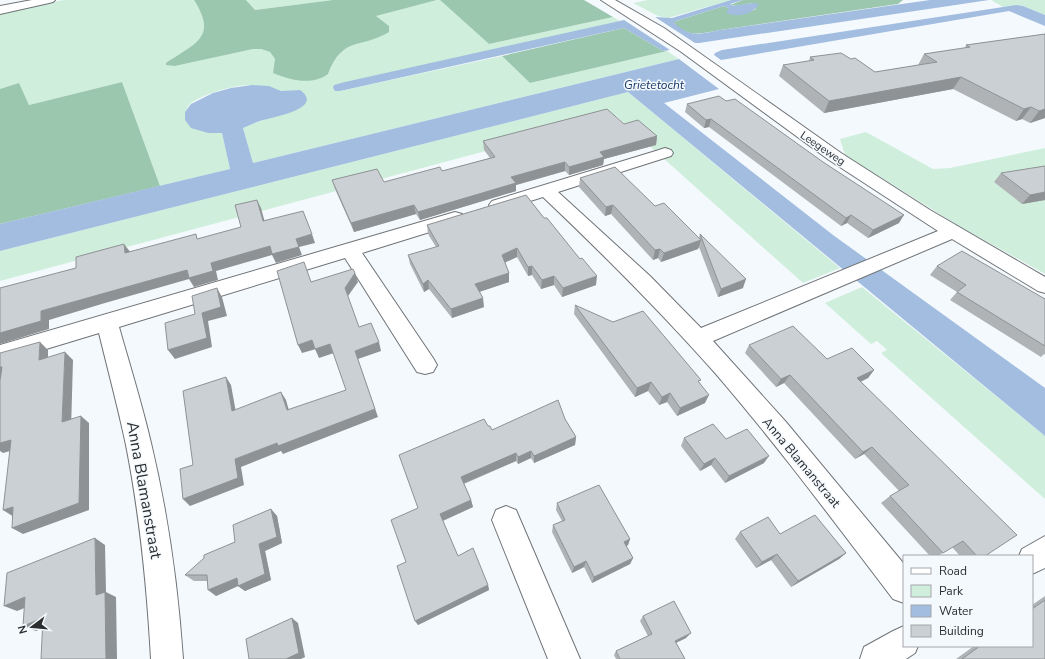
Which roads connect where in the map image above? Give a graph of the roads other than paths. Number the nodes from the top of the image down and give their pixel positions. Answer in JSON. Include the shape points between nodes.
{"nodes":[{"id":1,"x":49,"y":0,"type":"edge"},
{"id":2,"x":607,"y":0,"type":"edge"},
{"id":3,"x":0,"y":10,"type":"edge"},
{"id":4,"x":665,"y":153,"type":"dead end"},
{"id":5,"x":546,"y":190,"type":"junction"},
{"id":6,"x":953,"y":232,"type":"junction"},
{"id":7,"x":350,"y":250,"type":"junction"},
{"id":8,"x":1045,"y":286,"type":"edge"},
{"id":9,"x":106,"y":323,"type":"junction"},
{"id":10,"x":698,"y":338,"type":"junction"},
{"id":11,"x":0,"y":354,"type":"edge"},
{"id":12,"x":425,"y":365,"type":"dead end"},
{"id":13,"x":506,"y":520,"type":"dead end"},
{"id":14,"x":1045,"y":551,"type":"edge"},
{"id":15,"x":1033,"y":558,"type":"edge"},
{"id":16,"x":903,"y":587,"type":"edge"},
{"id":17,"x":903,"y":643,"type":"edge"},
{"id":18,"x":167,"y":659,"type":"edge"},
{"id":19,"x":564,"y":659,"type":"edge"},
{"id":20,"x":876,"y":659,"type":"edge"}],
"edges":[{"from":1,"to":3,"type":"street"},
{"from":2,"to":6,"type":"street","name":"Leegeweg","via":[[689,51],[871,181]]},
{"from":4,"to":5,"type":"street"},
{"from":5,"to":7,"type":"street"},
{"from":5,"to":10,"type":"street","name":"Anna Blamanstraat","via":[[612,251]]},
{"from":6,"to":8,"type":"street","name":"Leegeweg"},
{"from":6,"to":10,"type":"street"},
{"from":7,"to":9,"type":"street"},
{"from":7,"to":12,"type":"street"},
{"from":9,"to":11,"type":"street"},
{"from":9,"to":18,"type":"street","name":"Anna Blamanstraat","via":[[132,415],[152,513]]},
{"from":10,"to":16,"type":"street","name":"Anna Blamanstraat","via":[[799,456]]},
{"from":13,"to":19,"type":"street"},
{"from":14,"to":15,"type":"street"},
{"from":17,"to":20,"type":"street"}]}
